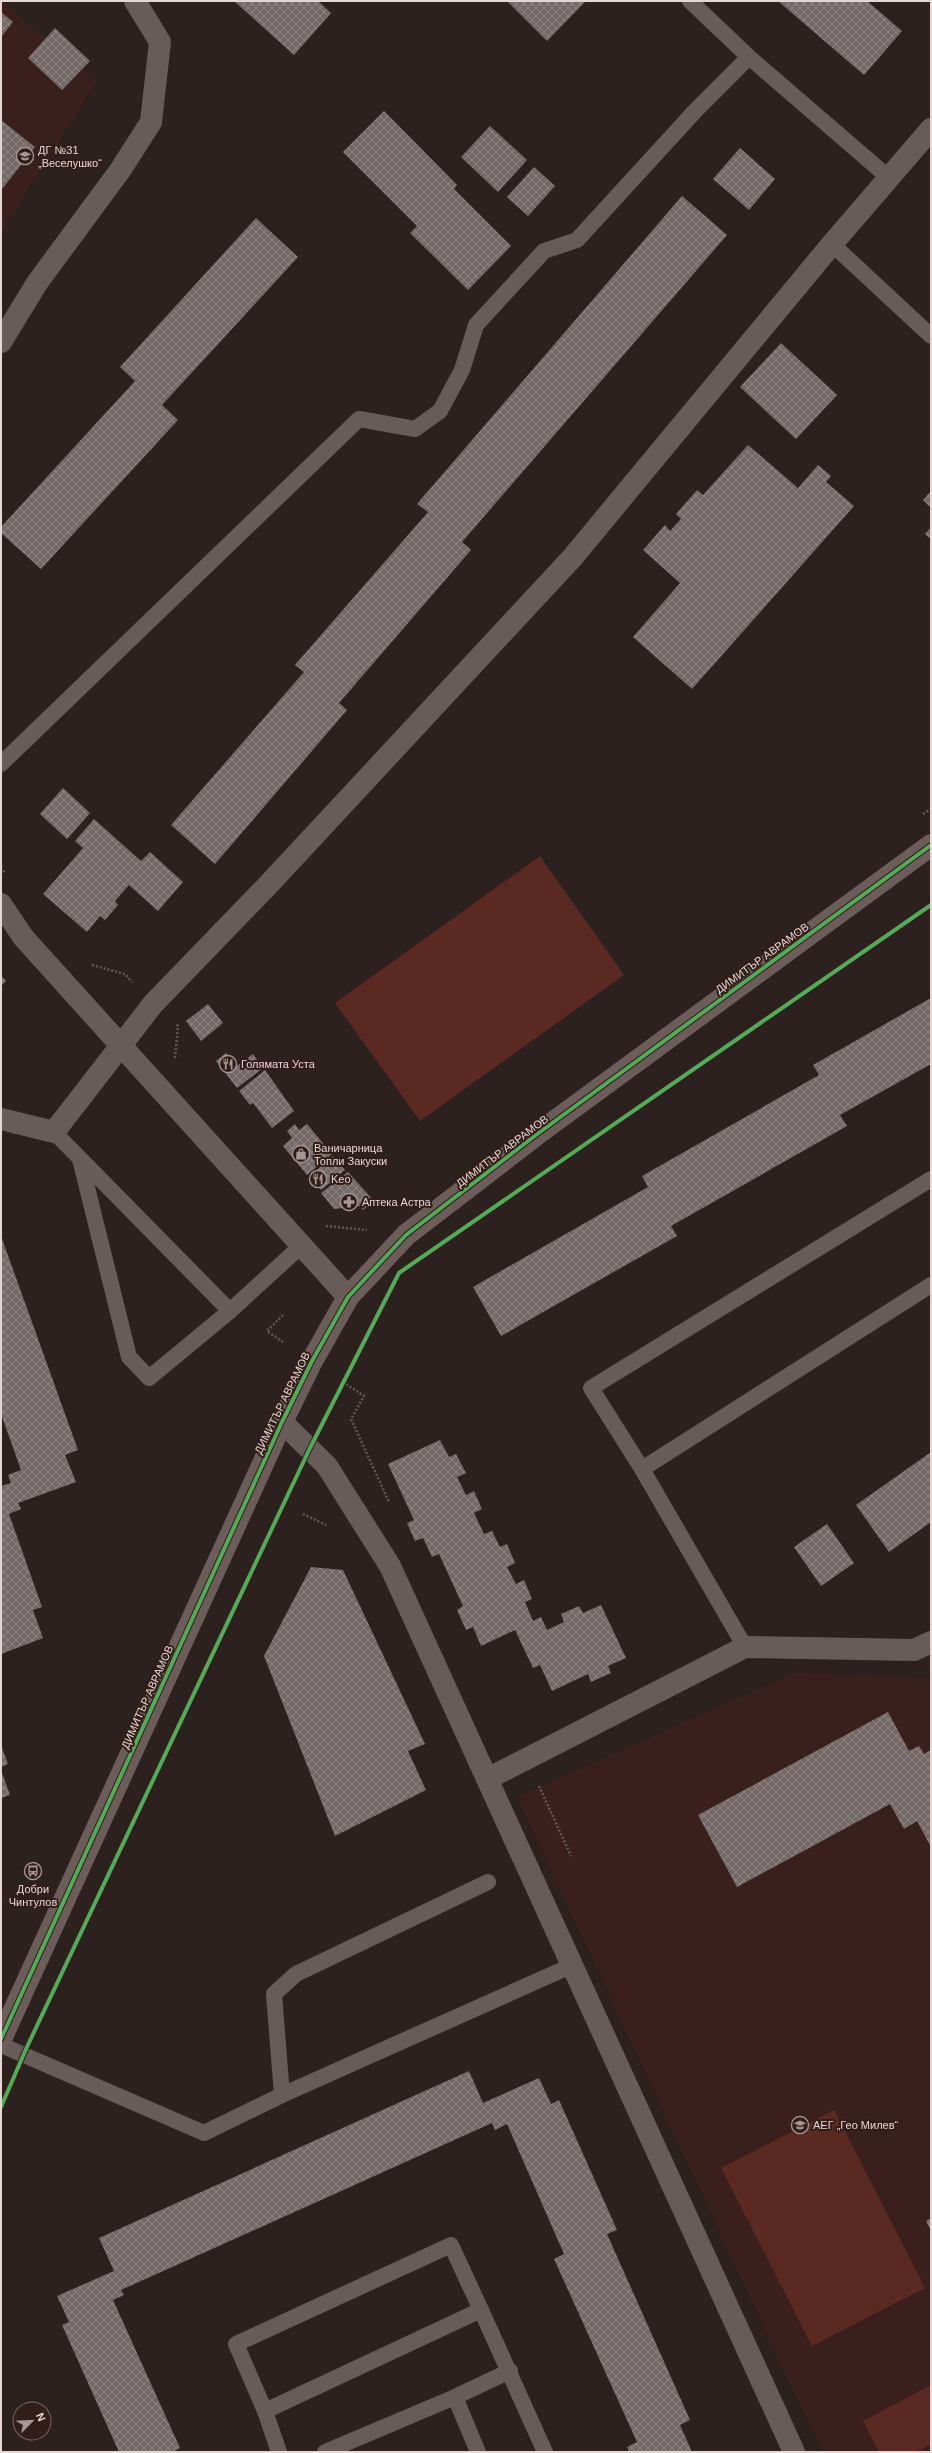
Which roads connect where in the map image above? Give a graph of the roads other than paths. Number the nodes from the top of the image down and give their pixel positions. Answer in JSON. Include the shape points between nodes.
{"nodes":[{"id":1,"x":135,"y":1,"type":"edge"},
{"id":2,"x":690,"y":1,"type":"edge"},
{"id":3,"x":749,"y":57,"type":"junction"},
{"id":4,"x":931,"y":129,"type":"edge"},
{"id":5,"x":888,"y":177,"type":"junction"},
{"id":6,"x":832,"y":244,"type":"junction"},
{"id":7,"x":931,"y":336,"type":"edge"},
{"id":8,"x":1,"y":342,"type":"edge"},
{"id":9,"x":1,"y":764,"type":"edge"},
{"id":10,"x":931,"y":845,"type":"edge"},
{"id":11,"x":1,"y":904,"type":"edge"},
{"id":12,"x":122,"y":1043,"type":"junction"},
{"id":13,"x":1,"y":1119,"type":"edge"},
{"id":14,"x":54,"y":1132,"type":"junction"},
{"id":15,"x":80,"y":1159,"type":"junction"},
{"id":16,"x":931,"y":1179,"type":"edge"},
{"id":17,"x":301,"y":1246,"type":"junction"},
{"id":18,"x":931,"y":1285,"type":"edge"},
{"id":19,"x":348,"y":1297,"type":"junction"},
{"id":20,"x":230,"y":1311,"type":"junction"},
{"id":21,"x":282,"y":1422,"type":"junction"},
{"id":22,"x":642,"y":1469,"type":"junction"},
{"id":23,"x":931,"y":1642,"type":"edge"},
{"id":24,"x":745,"y":1647,"type":"junction"},
{"id":25,"x":489,"y":1778,"type":"junction"},
{"id":26,"x":488,"y":1882,"type":"dead end"},
{"id":27,"x":573,"y":1965,"type":"junction"},
{"id":28,"x":1,"y":2039,"type":"edge"},
{"id":29,"x":1,"y":2045,"type":"edge"},
{"id":30,"x":282,"y":2095,"type":"junction"},
{"id":31,"x":481,"y":2310,"type":"junction"},
{"id":32,"x":510,"y":2371,"type":"junction"},
{"id":33,"x":455,"y":2397,"type":"junction"},
{"id":34,"x":265,"y":2411,"type":"junction"},
{"id":35,"x":279,"y":2452,"type":"edge"},
{"id":36,"x":325,"y":2452,"type":"edge"},
{"id":37,"x":478,"y":2452,"type":"edge"},
{"id":38,"x":545,"y":2452,"type":"edge"},
{"id":39,"x":794,"y":2452,"type":"edge"}],
"edges":[{"from":1,"to":8,"type":"street","via":[[160,42],[151,122],[37,283]]},
{"from":2,"to":3,"type":"lane"},
{"from":3,"to":5,"type":"lane"},
{"from":3,"to":9,"type":"lane","via":[[696,110],[576,240],[544,251],[476,325],[462,370],[440,411],[415,428],[359,419]]},
{"from":4,"to":5,"type":"street"},
{"from":5,"to":6,"type":"street"},
{"from":6,"to":7,"type":"lane"},
{"from":6,"to":12,"type":"street","via":[[572,558],[154,1004]]},
{"from":10,"to":19,"type":"street","name":"ДИМИТЪР АВРАМОВ","via":[[543,1130],[406,1235]]},
{"from":11,"to":12,"type":"street","via":[[23,937]]},
{"from":12,"to":14,"type":"street"},
{"from":12,"to":17,"type":"street"},
{"from":13,"to":14,"type":"street"},
{"from":14,"to":15,"type":"lane"},
{"from":15,"to":20,"type":"lane"},
{"from":15,"to":20,"type":"lane","via":[[129,1357],[149,1378]]},
{"from":16,"to":22,"type":"lane","via":[[592,1388]]},
{"from":17,"to":19,"type":"street"},
{"from":17,"to":20,"type":"lane"},
{"from":18,"to":22,"type":"lane"},
{"from":19,"to":21,"type":"street","name":"ДИМИТЪР АВРАМОВ"},
{"from":21,"to":25,"type":"street","via":[[327,1466],[390,1566]]},
{"from":21,"to":28,"type":"street","name":"ДИМИТЪР АВРАМОВ"},
{"from":22,"to":24,"type":"lane"},
{"from":23,"to":24,"type":"street","via":[[914,1650]]},
{"from":24,"to":25,"type":"street"},
{"from":25,"to":27,"type":"street"},
{"from":26,"to":30,"type":"lane","via":[[296,1974],[274,1994]]},
{"from":27,"to":30,"type":"lane"},
{"from":27,"to":39,"type":"street"},
{"from":29,"to":30,"type":"lane","via":[[204,2133]]},
{"from":31,"to":32,"type":"lane"},
{"from":31,"to":34,"type":"lane"},
{"from":31,"to":34,"type":"lane","via":[[451,2245],[236,2344]]},
{"from":32,"to":33,"type":"lane"},
{"from":32,"to":38,"type":"lane"},
{"from":33,"to":36,"type":"lane"},
{"from":33,"to":37,"type":"lane"},
{"from":34,"to":35,"type":"lane"}]}
